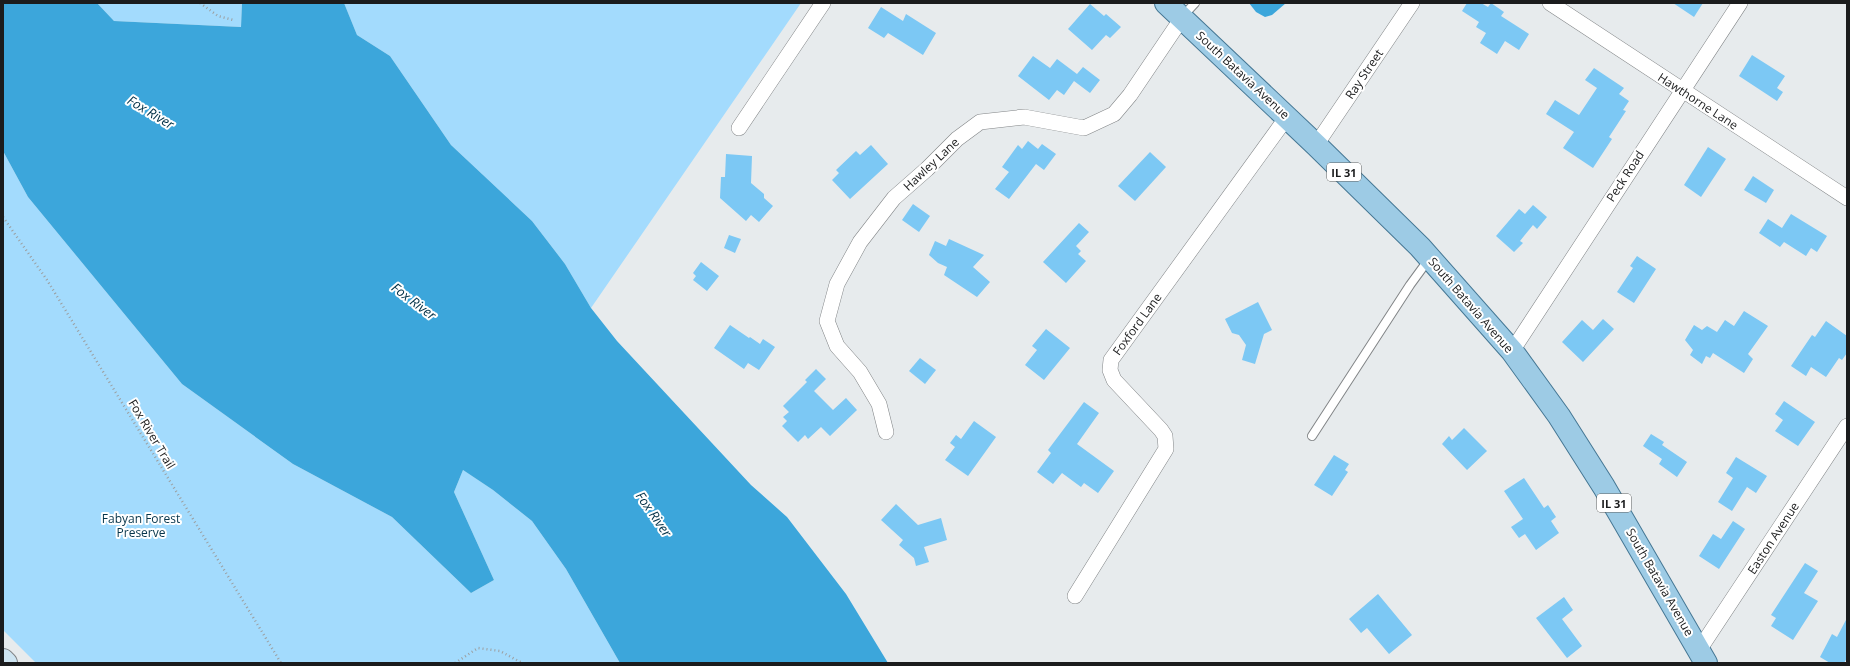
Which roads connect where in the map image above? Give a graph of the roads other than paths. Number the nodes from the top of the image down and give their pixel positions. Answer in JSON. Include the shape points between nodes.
{"nodes":[{"id":1,"x":823,"y":3,"type":"edge"},
{"id":2,"x":1166,"y":3,"type":"edge"},
{"id":3,"x":1412,"y":3,"type":"edge"},
{"id":4,"x":1550,"y":3,"type":"edge"},
{"id":5,"x":1740,"y":3,"type":"edge"},
{"id":6,"x":1188,"y":10,"type":"edge"},
{"id":7,"x":1681,"y":90,"type":"junction"},
{"id":8,"x":1287,"y":117,"type":"junction"},
{"id":9,"x":739,"y":128,"type":"dead end"},
{"id":10,"x":1316,"y":145,"type":"junction"},
{"id":11,"x":1847,"y":198,"type":"edge"},
{"id":12,"x":1430,"y":258,"type":"junction"},
{"id":13,"x":1512,"y":351,"type":"junction"},
{"id":14,"x":1846,"y":428,"type":"edge"},
{"id":15,"x":886,"y":432,"type":"dead end"},
{"id":16,"x":1312,"y":436,"type":"dead end"},
{"id":17,"x":1075,"y":596,"type":"dead end"},
{"id":18,"x":1702,"y":657,"type":"edge"},
{"id":19,"x":3,"y":660,"type":"edge"},
{"id":20,"x":6,"y":663,"type":"edge"}],
"edges":[{"from":1,"to":9,"type":"street"},
{"from":2,"to":6,"type":"main road","name":"South Batavia Avenue","number":"IL 31"},
{"from":3,"to":10,"type":"street","name":"Ray Street"},
{"from":4,"to":7,"type":"street","name":"Hawthorne Lane"},
{"from":5,"to":7,"type":"street","name":"Peck Road"},
{"from":6,"to":8,"type":"main road","name":"South Batavia Avenue","number":"IL 31"},
{"from":6,"to":15,"type":"street","name":"Hawley Lane","via":[[1130,95],[1114,114],[1084,128],[1024,117],[980,122],[957,139],[894,198],[860,242],[837,284],[827,321],[837,346],[860,372],[879,404]]},
{"from":7,"to":11,"type":"street","name":"Hawthorne Lane"},
{"from":7,"to":13,"type":"street","name":"Peck Road"},
{"from":8,"to":10,"type":"main road","name":"South Batavia Avenue","number":"IL 31"},
{"from":8,"to":17,"type":"street","name":"Foxford Lane","via":[[1111,360],[1110,370],[1114,380],[1161,430],[1166,449]]},
{"from":10,"to":12,"type":"main road","name":"South Batavia Avenue","number":"IL 31"},
{"from":12,"to":13,"type":"main road","name":"South Batavia Avenue","number":"IL 31"},
{"from":12,"to":16,"type":"lane"},
{"from":13,"to":18,"type":"main road","name":"South Batavia Avenue","number":"IL 31","via":[[1559,416],[1604,487]]},
{"from":14,"to":18,"type":"street","name":"Easton Avenue"},
{"from":19,"to":20,"type":"main road"}]}
